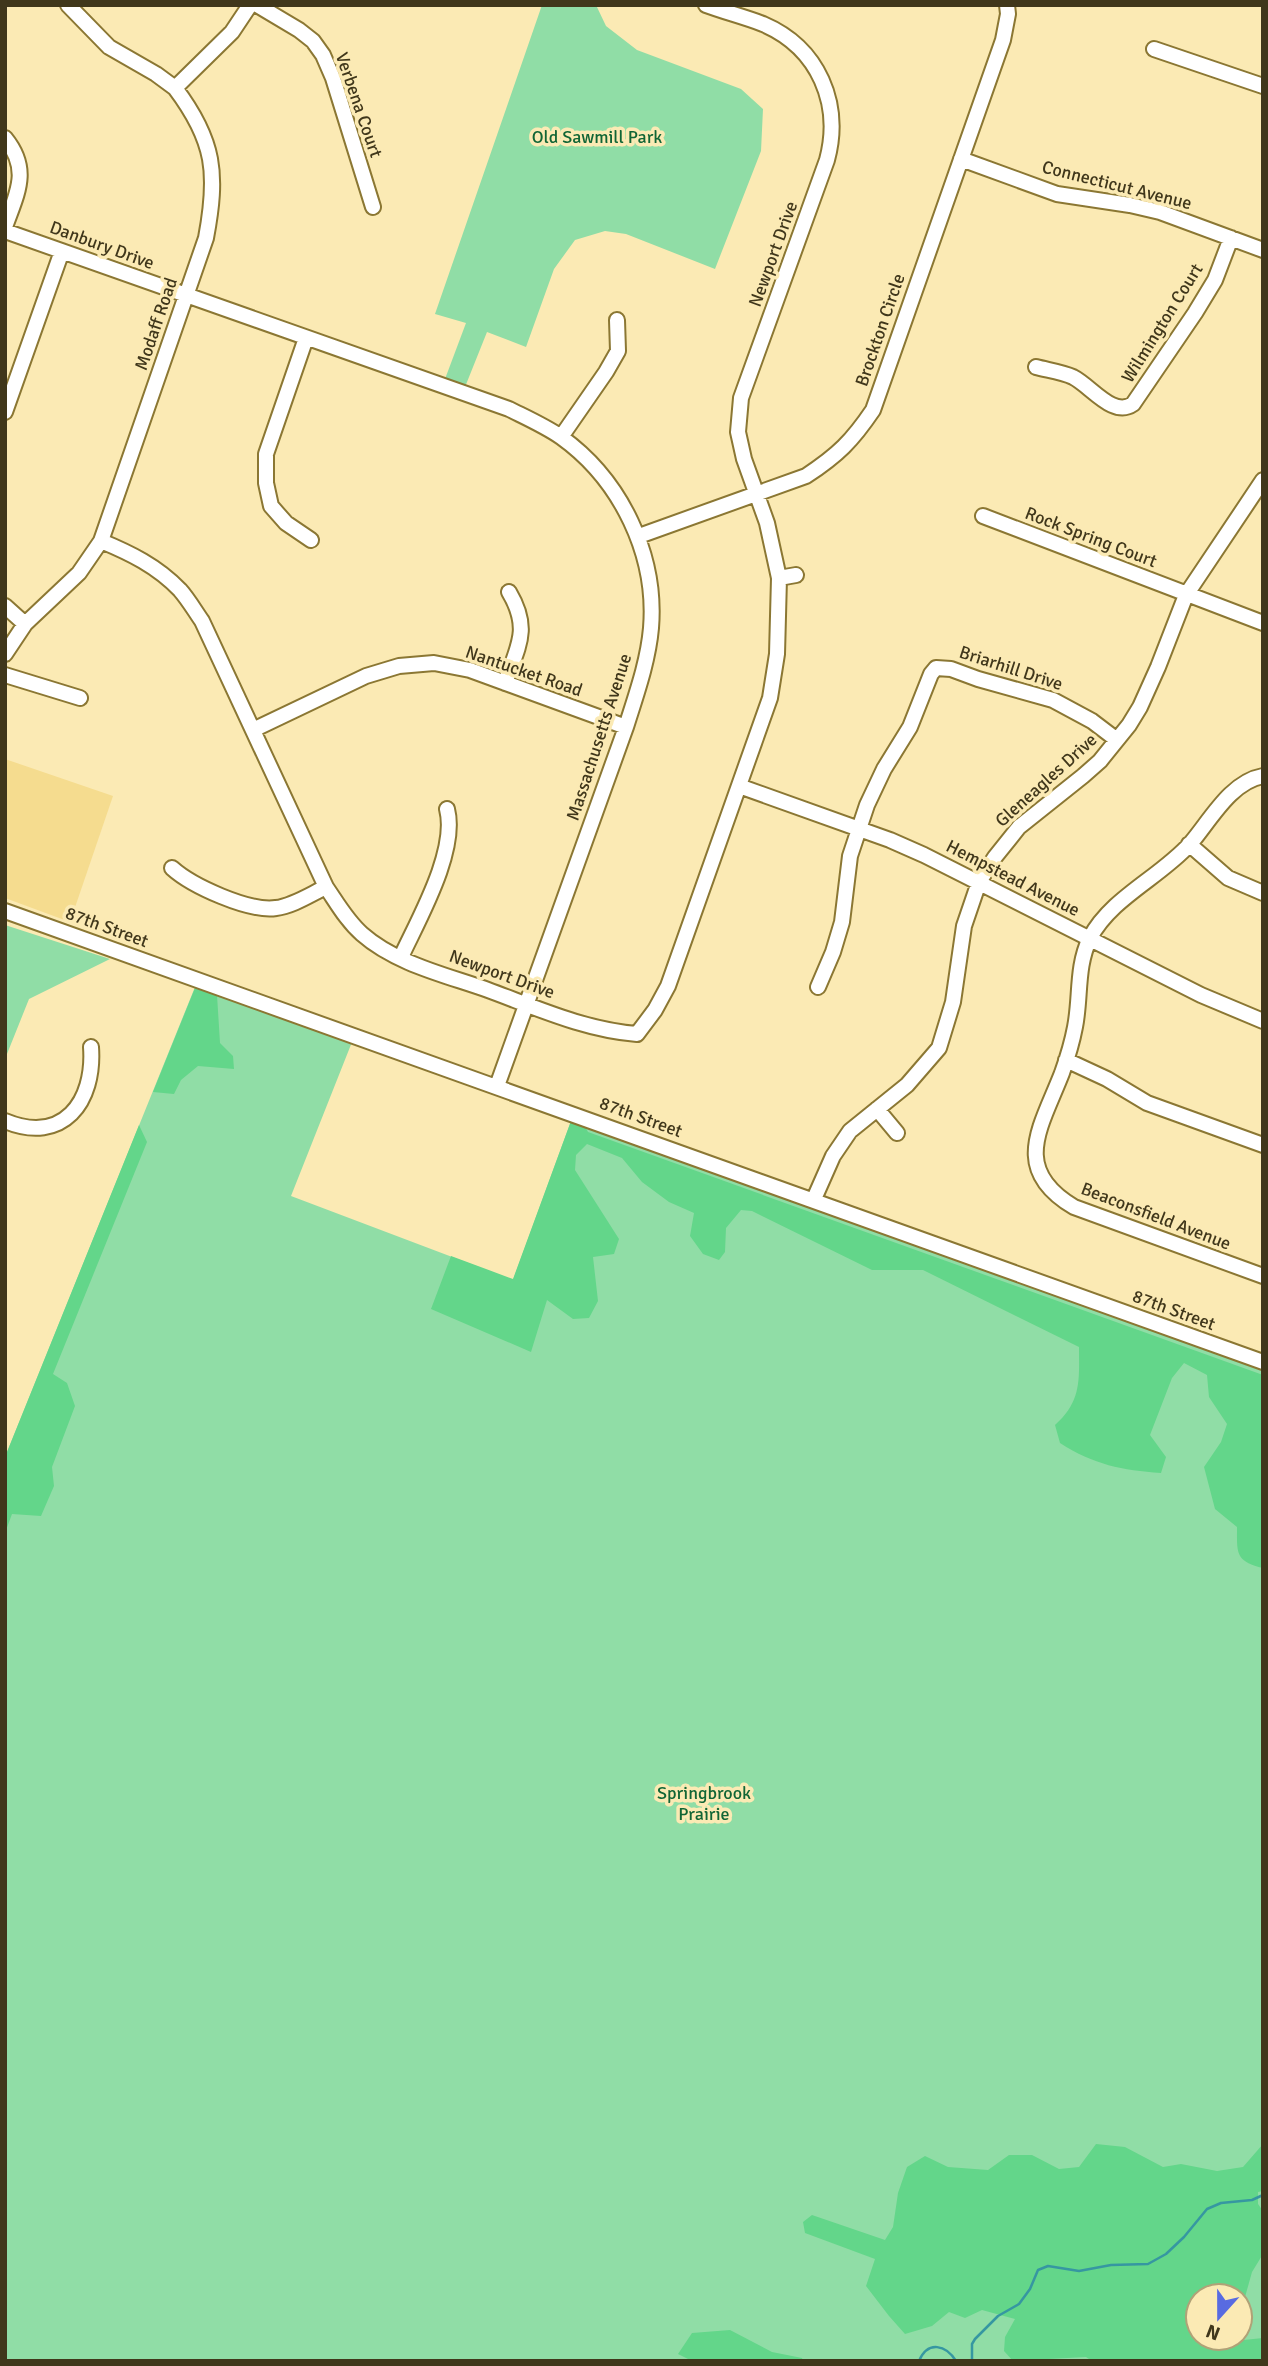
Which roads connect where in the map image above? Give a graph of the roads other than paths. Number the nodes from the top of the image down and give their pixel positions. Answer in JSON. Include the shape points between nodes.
{"nodes":[{"id":1,"x":68,"y":5,"type":"edge"},
{"id":2,"x":250,"y":5,"type":"edge"},
{"id":3,"x":257,"y":5,"type":"edge"},
{"id":4,"x":706,"y":5,"type":"edge"},
{"id":5,"x":1007,"y":5,"type":"edge"},
{"id":6,"x":1154,"y":49,"type":"dead end"},
{"id":7,"x":1263,"y":86,"type":"edge"},
{"id":8,"x":174,"y":88,"type":"junction"},
{"id":9,"x":5,"y":138,"type":"edge"},
{"id":10,"x":961,"y":159,"type":"junction"},
{"id":11,"x":373,"y":207,"type":"dead end"},
{"id":12,"x":5,"y":229,"type":"edge"},
{"id":13,"x":1231,"y":238,"type":"junction"},
{"id":14,"x":1263,"y":250,"type":"edge"},
{"id":15,"x":62,"y":251,"type":"junction"},
{"id":16,"x":186,"y":295,"type":"junction"},
{"id":17,"x":617,"y":320,"type":"dead end"},
{"id":18,"x":306,"y":338,"type":"junction"},
{"id":19,"x":1036,"y":367,"type":"dead end"},
{"id":20,"x":5,"y":412,"type":"edge"},
{"id":21,"x":561,"y":437,"type":"junction"},
{"id":22,"x":1263,"y":480,"type":"edge"},
{"id":23,"x":757,"y":495,"type":"junction"},
{"id":24,"x":983,"y":516,"type":"dead end"},
{"id":25,"x":639,"y":537,"type":"junction"},
{"id":26,"x":311,"y":540,"type":"dead end"},
{"id":27,"x":101,"y":541,"type":"junction"},
{"id":28,"x":796,"y":575,"type":"dead end"},
{"id":29,"x":779,"y":578,"type":"junction"},
{"id":30,"x":509,"y":592,"type":"dead end"},
{"id":31,"x":1186,"y":595,"type":"junction"},
{"id":32,"x":5,"y":606,"type":"edge"},
{"id":33,"x":1263,"y":622,"type":"edge"},
{"id":34,"x":25,"y":624,"type":"junction"},
{"id":35,"x":5,"y":654,"type":"edge"},
{"id":36,"x":5,"y":676,"type":"edge"},
{"id":37,"x":505,"y":683,"type":"junction"},
{"id":38,"x":80,"y":698,"type":"dead end"},
{"id":39,"x":626,"y":727,"type":"junction"},
{"id":40,"x":253,"y":730,"type":"junction"},
{"id":41,"x":1117,"y":740,"type":"junction"},
{"id":42,"x":1263,"y":776,"type":"edge"},
{"id":43,"x":739,"y":786,"type":"junction"},
{"id":44,"x":447,"y":809,"type":"dead end"},
{"id":45,"x":860,"y":830,"type":"junction"},
{"id":46,"x":1189,"y":844,"type":"junction"},
{"id":47,"x":172,"y":868,"type":"dead end"},
{"id":48,"x":979,"y":882,"type":"junction"},
{"id":49,"x":326,"y":887,"type":"junction"},
{"id":50,"x":1263,"y":893,"type":"edge"},
{"id":51,"x":5,"y":911,"type":"edge"},
{"id":52,"x":1090,"y":938,"type":"junction"},
{"id":53,"x":401,"y":957,"type":"junction"},
{"id":54,"x":818,"y":987,"type":"dead end"},
{"id":55,"x":526,"y":1004,"type":"junction"},
{"id":56,"x":1263,"y":1021,"type":"edge"},
{"id":57,"x":91,"y":1047,"type":"dead end"},
{"id":58,"x":1066,"y":1060,"type":"junction"},
{"id":59,"x":497,"y":1086,"type":"junction"},
{"id":60,"x":877,"y":1109,"type":"junction"},
{"id":61,"x":5,"y":1121,"type":"edge"},
{"id":62,"x":897,"y":1133,"type":"dead end"},
{"id":63,"x":1263,"y":1145,"type":"edge"},
{"id":64,"x":814,"y":1199,"type":"junction"},
{"id":65,"x":1263,"y":1276,"type":"edge"},
{"id":66,"x":1263,"y":1362,"type":"edge"}],
"edges":[{"from":1,"to":8,"type":"street","name":"Modaff Road","via":[[109,47]]},
{"from":2,"to":8,"type":"street","via":[[232,32]]},
{"from":3,"to":11,"type":"street","name":"Verbena Court","via":[[299,30],[323,55]]},
{"from":4,"to":23,"type":"street","name":"Newport Drive","via":[[765,25],[789,40],[823,79],[830,105],[828,160],[741,398],[738,432]]},
{"from":5,"to":10,"type":"street","name":"Brockton Circle","via":[[1003,40]]},
{"from":6,"to":7,"type":"street"},
{"from":8,"to":16,"type":"street","name":"Modaff Road","via":[[195,116],[209,151],[214,198]]},
{"from":9,"to":12,"type":"street","via":[[16,154],[20,175]]},
{"from":10,"to":13,"type":"street","name":"Connecticut Avenue","via":[[1057,194],[1160,212]]},
{"from":10,"to":23,"type":"street","name":"Brockton Circle","via":[[873,410],[831,460],[806,476]]},
{"from":12,"to":15,"type":"street","name":"Danbury Drive"},
{"from":13,"to":14,"type":"street","name":"Connecticut Avenue"},
{"from":13,"to":19,"type":"street","name":"Wilmington Court","via":[[1215,280],[1195,313],[1127,409],[1116,408],[1072,376]]},
{"from":15,"to":16,"type":"street","name":"Danbury Drive"},
{"from":15,"to":20,"type":"street"},
{"from":16,"to":18,"type":"street","name":"Massachusetts Avenue"},
{"from":16,"to":27,"type":"street","name":"Modaff Road"},
{"from":17,"to":21,"type":"street","via":[[618,351]]},
{"from":18,"to":21,"type":"street","name":"Massachusetts Avenue","via":[[509,409]]},
{"from":18,"to":26,"type":"street","via":[[266,454],[266,483],[271,506]]},
{"from":21,"to":25,"type":"street","name":"Massachusetts Avenue","via":[[606,480]]},
{"from":22,"to":31,"type":"street","name":"Gleneagles Drive"},
{"from":23,"to":25,"type":"street","name":"Brockton Circle"},
{"from":23,"to":29,"type":"street","name":"Newport Drive"},
{"from":24,"to":31,"type":"street","name":"Rock Spring Court"},
{"from":25,"to":39,"type":"street","name":"Massachusetts Avenue","via":[[649,582],[651,628]]},
{"from":27,"to":34,"type":"street","name":"Modaff Road","via":[[79,573]]},
{"from":27,"to":40,"type":"street","name":"Newport Drive","via":[[158,570],[181,591],[202,621]]},
{"from":28,"to":29,"type":"street"},
{"from":29,"to":43,"type":"street","name":"Newport Drive","via":[[777,654],[770,698]]},
{"from":30,"to":37,"type":"street","via":[[521,627]]},
{"from":31,"to":33,"type":"street","name":"Rock Spring Court"},
{"from":31,"to":41,"type":"street","name":"Gleneagles Drive","via":[[1150,687]]},
{"from":32,"to":34,"type":"street"},
{"from":34,"to":35,"type":"street","name":"Modaff Road"},
{"from":36,"to":38,"type":"street"},
{"from":37,"to":39,"type":"street","name":"Nantucket Road"},
{"from":37,"to":40,"type":"street","name":"Nantucket Road","via":[[434,663],[399,666],[366,676]]},
{"from":39,"to":55,"type":"street","name":"Massachusetts Avenue"},
{"from":40,"to":49,"type":"street","name":"Newport Drive"},
{"from":41,"to":45,"type":"street","name":"Briarhill Drive","via":[[1053,700],[936,668],[910,727],[874,789]]},
{"from":41,"to":48,"type":"street","name":"Gleneagles Drive","via":[[1077,782],[1019,827]]},
{"from":42,"to":46,"type":"street","via":[[1237,790]]},
{"from":43,"to":45,"type":"street","name":"Hempstead Avenue"},
{"from":43,"to":55,"type":"street","name":"Newport Drive","via":[[667,986],[637,1034],[592,1027]]},
{"from":44,"to":53,"type":"street","via":[[444,856]]},
{"from":45,"to":48,"type":"street","name":"Hempstead Avenue"},
{"from":45,"to":54,"type":"street","via":[[850,856],[842,922]]},
{"from":46,"to":50,"type":"street","via":[[1228,878]]},
{"from":46,"to":52,"type":"street","via":[[1107,913]]},
{"from":47,"to":49,"type":"street","via":[[201,888],[264,908],[278,908]]},
{"from":48,"to":52,"type":"street","name":"Hempstead Avenue"},
{"from":48,"to":60,"type":"street","name":"Gleneagles Drive","via":[[964,926],[953,1002],[939,1048],[907,1085]]},
{"from":49,"to":53,"type":"street","name":"Newport Drive","via":[[361,933]]},
{"from":51,"to":59,"type":"street","name":"87th Street"},
{"from":52,"to":56,"type":"street","name":"Hempstead Avenue"},
{"from":52,"to":58,"type":"street","name":"Beaconsfield Avenue"},
{"from":53,"to":55,"type":"street","name":"Newport Drive"},
{"from":55,"to":59,"type":"street","name":"Massachusetts Avenue"},
{"from":57,"to":61,"type":"street","via":[[87,1090],[69,1116],[46,1128],[25,1128]]},
{"from":58,"to":63,"type":"street","via":[[1147,1103]]},
{"from":58,"to":65,"type":"street","name":"Beaconsfield Avenue","via":[[1037,1135],[1037,1165],[1046,1184],[1088,1214]]},
{"from":59,"to":64,"type":"street","name":"87th Street"},
{"from":60,"to":62,"type":"street"},
{"from":60,"to":64,"type":"street","name":"Gleneagles Drive","via":[[850,1131]]},
{"from":64,"to":66,"type":"street","name":"87th Street"}]}
